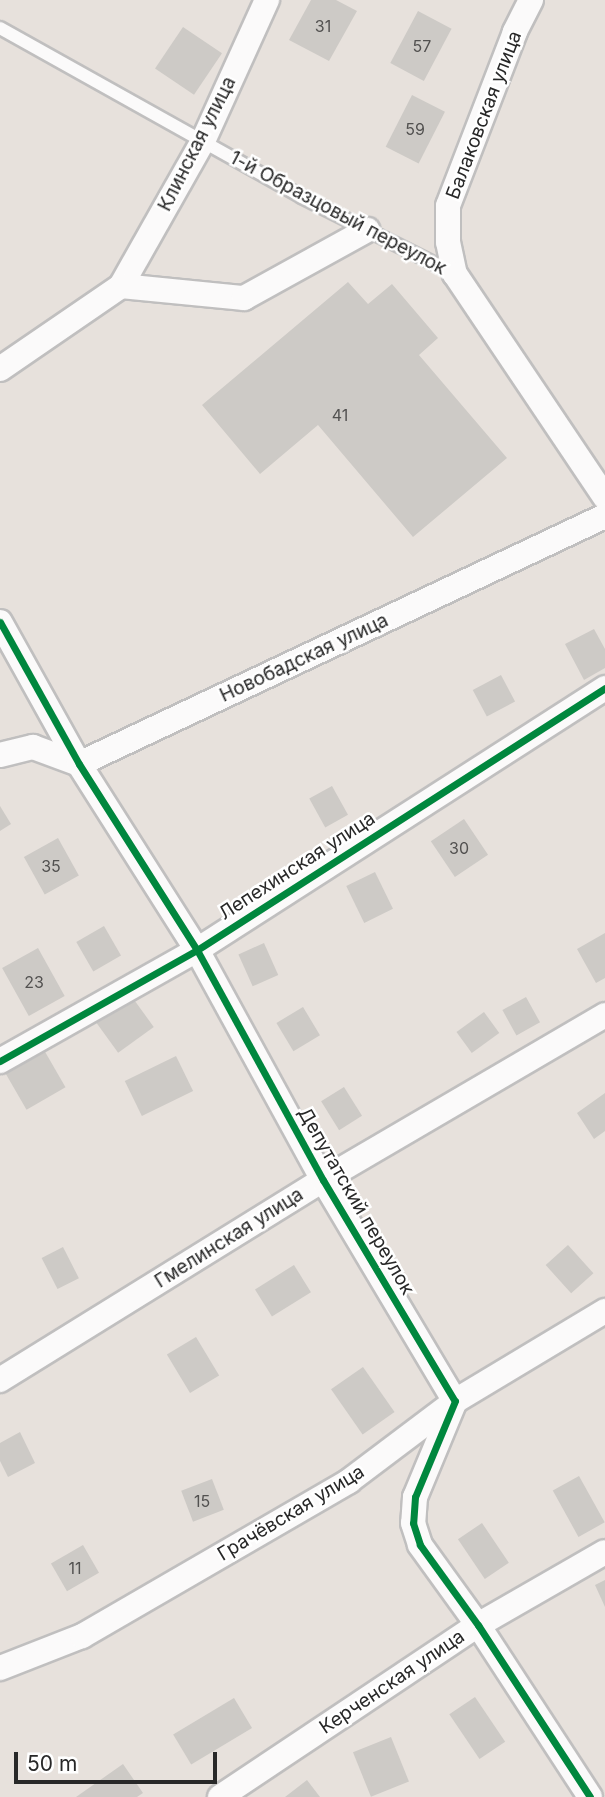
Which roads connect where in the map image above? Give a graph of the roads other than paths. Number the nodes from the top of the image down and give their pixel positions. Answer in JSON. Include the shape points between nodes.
{"nodes":[{"id":1,"x":267,"y":0,"type":"edge"},
{"id":2,"x":531,"y":0,"type":"edge"},
{"id":3,"x":0,"y":29,"type":"edge"},
{"id":4,"x":203,"y":141,"type":"junction"},
{"id":5,"x":367,"y":230,"type":"junction"},
{"id":6,"x":455,"y":274,"type":"junction"},
{"id":7,"x":121,"y":286,"type":"junction"},
{"id":8,"x":0,"y":369,"type":"edge"},
{"id":9,"x":605,"y":497,"type":"edge"},
{"id":10,"x":605,"y":516,"type":"edge"},
{"id":11,"x":0,"y":622,"type":"edge"},
{"id":12,"x":605,"y":688,"type":"edge"},
{"id":13,"x":0,"y":755,"type":"edge"},
{"id":14,"x":79,"y":764,"type":"junction"},
{"id":15,"x":197,"y":950,"type":"junction"},
{"id":16,"x":605,"y":1015,"type":"edge"},
{"id":17,"x":0,"y":1061,"type":"edge"},
{"id":18,"x":323,"y":1180,"type":"junction"},
{"id":19,"x":605,"y":1311,"type":"edge"},
{"id":20,"x":0,"y":1380,"type":"edge"},
{"id":21,"x":455,"y":1401,"type":"junction"},
{"id":22,"x":605,"y":1552,"type":"edge"},
{"id":23,"x":478,"y":1625,"type":"junction"},
{"id":24,"x":0,"y":1668,"type":"edge"},
{"id":25,"x":220,"y":1797,"type":"edge"},
{"id":26,"x":590,"y":1797,"type":"edge"}],
"edges":[{"from":1,"to":4,"type":"street","name":"Клинская улица"},
{"from":2,"to":6,"type":"street","name":"Балаковская улица","via":[[448,206],[448,242]]},
{"from":3,"to":4,"type":"lane","name":"1-й Образцовый переулок"},
{"from":4,"to":5,"type":"lane","name":"1-й Образцовый переулок"},
{"from":4,"to":7,"type":"street","name":"Клинская улица"},
{"from":5,"to":6,"type":"lane","name":"1-й Образцовый переулок"},
{"from":5,"to":7,"type":"street","via":[[244,298]]},
{"from":6,"to":9,"type":"street"},
{"from":7,"to":8,"type":"street"},
{"from":10,"to":14,"type":"street","name":"Новобадская улица"},
{"from":11,"to":14,"type":"street","name":"Депутатский переулок"},
{"from":12,"to":15,"type":"street","name":"Лепехинская улица"},
{"from":13,"to":14,"type":"street","via":[[33,747]]},
{"from":14,"to":15,"type":"street","name":"Депутатский переулок"},
{"from":15,"to":17,"type":"street","name":"Лепехинская улица"},
{"from":15,"to":18,"type":"street","name":"Депутатский переулок"},
{"from":16,"to":18,"type":"street","name":"Гмелинская улица"},
{"from":18,"to":20,"type":"street","name":"Гмелинская улица"},
{"from":18,"to":21,"type":"street","name":"Депутатский переулок"},
{"from":19,"to":21,"type":"street","name":"Грачёвская улица"},
{"from":21,"to":23,"type":"street","via":[[415,1497],[413,1523],[420,1545]]},
{"from":21,"to":24,"type":"street","name":"Грачёвская улица","via":[[337,1488],[82,1636]]},
{"from":22,"to":23,"type":"street","name":"Керченская улица"},
{"from":23,"to":25,"type":"street","name":"Керченская улица"},
{"from":23,"to":26,"type":"street"}]}
